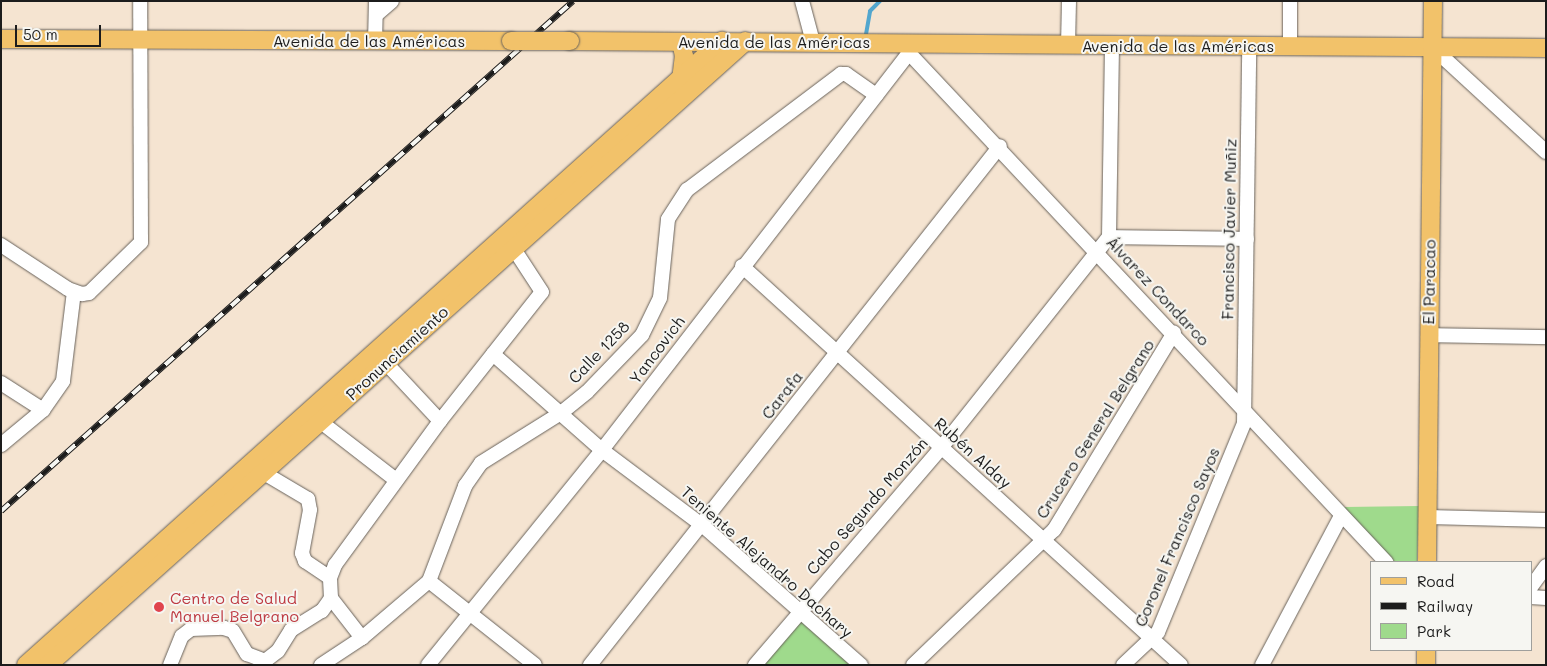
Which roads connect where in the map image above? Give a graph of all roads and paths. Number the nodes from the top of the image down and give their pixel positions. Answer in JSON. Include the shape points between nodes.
{"nodes":[{"id":1,"x":140,"y":1,"type":"edge"},
{"id":2,"x":392,"y":1,"type":"edge"},
{"id":3,"x":802,"y":1,"type":"edge"},
{"id":4,"x":1069,"y":1,"type":"edge"},
{"id":5,"x":1290,"y":1,"type":"edge"},
{"id":6,"x":1433,"y":1,"type":"edge"},
{"id":7,"x":376,"y":8,"type":"edge"},
{"id":8,"x":1,"y":40,"type":"edge"},
{"id":9,"x":140,"y":40,"type":"junction"},
{"id":10,"x":722,"y":41,"type":"junction"},
{"id":11,"x":746,"y":41,"type":"junction"},
{"id":12,"x":375,"y":42,"type":"junction"},
{"id":13,"x":682,"y":42,"type":"junction"},
{"id":14,"x":813,"y":42,"type":"junction"},
{"id":15,"x":1068,"y":45,"type":"junction"},
{"id":16,"x":1112,"y":46,"type":"junction"},
{"id":17,"x":1249,"y":46,"type":"junction"},
{"id":18,"x":1290,"y":47,"type":"junction"},
{"id":19,"x":908,"y":48,"type":"junction"},
{"id":20,"x":1433,"y":48,"type":"junction"},
{"id":21,"x":1546,"y":48,"type":"edge"},
{"id":22,"x":681,"y":80,"type":"junction"},
{"id":23,"x":876,"y":95,"type":"junction"},
{"id":24,"x":1000,"y":146,"type":"junction"},
{"id":25,"x":1546,"y":152,"type":"edge"},
{"id":26,"x":1109,"y":237,"type":"junction"},
{"id":27,"x":1247,"y":238,"type":"junction"},
{"id":28,"x":1,"y":245,"type":"edge"},
{"id":29,"x":514,"y":249,"type":"junction"},
{"id":30,"x":1098,"y":253,"type":"junction"},
{"id":31,"x":742,"y":266,"type":"junction"},
{"id":32,"x":74,"y":292,"type":"junction"},
{"id":33,"x":1174,"y":333,"type":"junction"},
{"id":34,"x":1428,"y":335,"type":"junction"},
{"id":35,"x":1546,"y":337,"type":"edge"},
{"id":36,"x":838,"y":352,"type":"junction"},
{"id":37,"x":493,"y":354,"type":"junction"},
{"id":38,"x":386,"y":363,"type":"junction"},
{"id":39,"x":1,"y":383,"type":"edge"},
{"id":40,"x":43,"y":410,"type":"junction"},
{"id":41,"x":1246,"y":412,"type":"junction"},
{"id":42,"x":561,"y":413,"type":"junction"},
{"id":43,"x":440,"y":421,"type":"junction"},
{"id":44,"x":321,"y":422,"type":"junction"},
{"id":45,"x":1,"y":445,"type":"edge"},
{"id":46,"x":941,"y":448,"type":"junction"},
{"id":47,"x":602,"y":450,"type":"junction"},
{"id":48,"x":264,"y":473,"type":"junction"},
{"id":49,"x":396,"y":480,"type":"junction"},
{"id":50,"x":1341,"y":516,"type":"junction"},
{"id":51,"x":1428,"y":517,"type":"junction"},
{"id":52,"x":1546,"y":520,"type":"edge"},
{"id":53,"x":702,"y":524,"type":"junction"},
{"id":54,"x":1044,"y":541,"type":"junction"},
{"id":55,"x":1385,"y":561,"type":"edge"},
{"id":56,"x":1427,"y":561,"type":"edge"},
{"id":57,"x":1546,"y":566,"type":"edge"},
{"id":58,"x":330,"y":578,"type":"junction"},
{"id":59,"x":429,"y":581,"type":"junction"},
{"id":60,"x":1532,"y":586,"type":"edge"},
{"id":61,"x":331,"y":598,"type":"junction"},
{"id":62,"x":1532,"y":598,"type":"edge"},
{"id":63,"x":1546,"y":598,"type":"edge"},
{"id":64,"x":469,"y":612,"type":"junction"},
{"id":65,"x":799,"y":612,"type":"junction"},
{"id":66,"x":362,"y":638,"type":"junction"},
{"id":67,"x":1153,"y":638,"type":"junction"},
{"id":68,"x":1426,"y":651,"type":"edge"},
{"id":69,"x":26,"y":665,"type":"edge"},
{"id":70,"x":48,"y":665,"type":"edge"},
{"id":71,"x":170,"y":665,"type":"edge"},
{"id":72,"x":321,"y":665,"type":"edge"},
{"id":73,"x":428,"y":665,"type":"edge"},
{"id":74,"x":535,"y":665,"type":"edge"},
{"id":75,"x":590,"y":665,"type":"edge"},
{"id":76,"x":755,"y":665,"type":"edge"},
{"id":77,"x":862,"y":665,"type":"edge"},
{"id":78,"x":913,"y":665,"type":"edge"},
{"id":79,"x":1123,"y":665,"type":"edge"},
{"id":80,"x":1181,"y":665,"type":"edge"},
{"id":81,"x":1262,"y":665,"type":"edge"},
{"id":82,"x":1426,"y":665,"type":"edge"}],
"edges":[{"from":1,"to":9,"type":"street"},
{"from":2,"to":7,"type":"street"},
{"from":3,"to":14,"type":"street"},
{"from":4,"to":15,"type":"street"},
{"from":5,"to":18,"type":"street"},
{"from":6,"to":20,"type":"main road","name":"El Paracao"},
{"from":7,"to":12,"type":"street"},
{"from":8,"to":9,"type":"main road","name":"Avenida de las Américas"},
{"from":9,"to":12,"type":"main road","name":"Avenida de las Américas"},
{"from":9,"to":32,"type":"street","via":[[141,242],[88,293]]},
{"from":10,"to":11,"type":"main road","name":"Avenida de las Américas"},
{"from":10,"to":13,"type":"main road","name":"Avenida de las Américas"},
{"from":10,"to":22,"type":"main road","name":"Pronunciamiento"},
{"from":11,"to":14,"type":"main road","name":"Avenida de las Américas"},
{"from":11,"to":29,"type":"main road","name":"Pronunciamiento"},
{"from":12,"to":13,"type":"main road","name":"Avenida de las Américas","bridge":true},
{"from":13,"to":22,"type":"main road"},
{"from":14,"to":19,"type":"main road","name":"Avenida de las Américas"},
{"from":15,"to":16,"type":"main road","name":"Avenida de las Américas"},
{"from":15,"to":19,"type":"main road","name":"Avenida de las Américas"},
{"from":16,"to":17,"type":"main road","name":"Avenida de las Américas"},
{"from":16,"to":26,"type":"street"},
{"from":17,"to":18,"type":"main road","name":"Avenida de las Américas"},
{"from":17,"to":27,"type":"street","name":"Francisco Javier Muñiz"},
{"from":18,"to":20,"type":"main road","name":"Avenida de las Américas"},
{"from":19,"to":23,"type":"street","name":"Yancovich"},
{"from":19,"to":24,"type":"street","name":"Álvarez Condarco"},
{"from":20,"to":21,"type":"main road","name":"Avenida de las Américas"},
{"from":20,"to":25,"type":"street"},
{"from":20,"to":34,"type":"main road","name":"El Paracao"},
{"from":22,"to":69,"type":"main road","name":"Pronunciamiento"},
{"from":23,"to":31,"type":"street","name":"Yancovich"},
{"from":23,"to":42,"type":"street","name":"Calle 1258","via":[[846,74],[841,74],[687,190],[668,219],[660,298],[652,320],[627,353]]},
{"from":24,"to":30,"type":"street","name":"Álvarez Condarco"},
{"from":24,"to":36,"type":"street","name":"Carafa"},
{"from":26,"to":27,"type":"street"},
{"from":26,"to":30,"type":"street","name":"Cabo Segundo Monzón"},
{"from":27,"to":41,"type":"street","name":"Francisco Javier Muñiz"},
{"from":28,"to":32,"type":"street"},
{"from":29,"to":37,"type":"street","via":[[542,292]]},
{"from":29,"to":38,"type":"main road","name":"Pronunciamiento"},
{"from":30,"to":33,"type":"street","name":"Álvarez Condarco"},
{"from":30,"to":46,"type":"street","name":"Cabo Segundo Monzón"},
{"from":31,"to":36,"type":"street","name":"Rubén Alday"},
{"from":31,"to":47,"type":"street","name":"Yancovich"},
{"from":32,"to":40,"type":"street","via":[[63,381]]},
{"from":33,"to":41,"type":"street","name":"Álvarez Condarco"},
{"from":33,"to":54,"type":"street","name":"Crucero General Belgrano","via":[[1059,523]]},
{"from":34,"to":35,"type":"street"},
{"from":34,"to":51,"type":"main road","name":"El Paracao"},
{"from":36,"to":46,"type":"street","name":"Rubén Alday"},
{"from":36,"to":53,"type":"street","name":"Carafa"},
{"from":37,"to":42,"type":"street","name":"Teniente Alejandro Dachary"},
{"from":37,"to":43,"type":"street"},
{"from":38,"to":43,"type":"street"},
{"from":38,"to":44,"type":"main road","name":"Pronunciamiento"},
{"from":39,"to":40,"type":"street"},
{"from":40,"to":45,"type":"street"},
{"from":41,"to":50,"type":"street","name":"Álvarez Condarco"},
{"from":41,"to":67,"type":"street","name":"Coronel Francisco Sayos","via":[[1238,440]]},
{"from":42,"to":47,"type":"street","name":"Teniente Alejandro Dachary"},
{"from":42,"to":59,"type":"street","name":"Calle 1258","via":[[489,455],[472,474]]},
{"from":43,"to":49,"type":"street"},
{"from":44,"to":48,"type":"main road","name":"Pronunciamiento"},
{"from":44,"to":49,"type":"street"},
{"from":46,"to":54,"type":"street","name":"Rubén Alday"},
{"from":46,"to":65,"type":"street","name":"Cabo Segundo Monzón"},
{"from":47,"to":53,"type":"street","name":"Teniente Alejandro Dachary"},
{"from":47,"to":64,"type":"street","name":"Yancovich"},
{"from":48,"to":58,"type":"street","via":[[308,499],[310,510],[302,553],[305,561]]},
{"from":48,"to":70,"type":"main road","name":"Pronunciamiento"},
{"from":49,"to":58,"type":"street","via":[[335,565]]},
{"from":50,"to":55,"type":"street","name":"Álvarez Condarco"},
{"from":50,"to":81,"type":"street"},
{"from":51,"to":52,"type":"street"},
{"from":51,"to":56,"type":"main road","name":"El Paracao"},
{"from":53,"to":65,"type":"street","name":"Teniente Alejandro Dachary"},
{"from":53,"to":75,"type":"street","name":"Carafa"},
{"from":54,"to":67,"type":"street","name":"Rubén Alday"},
{"from":54,"to":78,"type":"street","name":"Crucero General Belgrano"},
{"from":57,"to":60,"type":"street"},
{"from":58,"to":61,"type":"street"},
{"from":59,"to":64,"type":"street"},
{"from":59,"to":66,"type":"street","name":"Calle 1258"},
{"from":61,"to":66,"type":"street"},
{"from":61,"to":71,"type":"street","via":[[322,611],[291,630],[278,651],[265,661],[247,654],[234,632],[224,628],[191,629],[182,636]]},
{"from":62,"to":63,"type":"street"},
{"from":64,"to":73,"type":"street","name":"Yancovich"},
{"from":64,"to":74,"type":"street"},
{"from":65,"to":76,"type":"street","name":"Cabo Segundo Monzón"},
{"from":65,"to":77,"type":"street","name":"Teniente Alejandro Dachary"},
{"from":66,"to":72,"type":"street","name":"Calle 1258"},
{"from":67,"to":79,"type":"street","name":"Coronel Francisco Sayos"},
{"from":67,"to":80,"type":"street","name":"Rubén Alday"},
{"from":68,"to":82,"type":"main road"}]}
